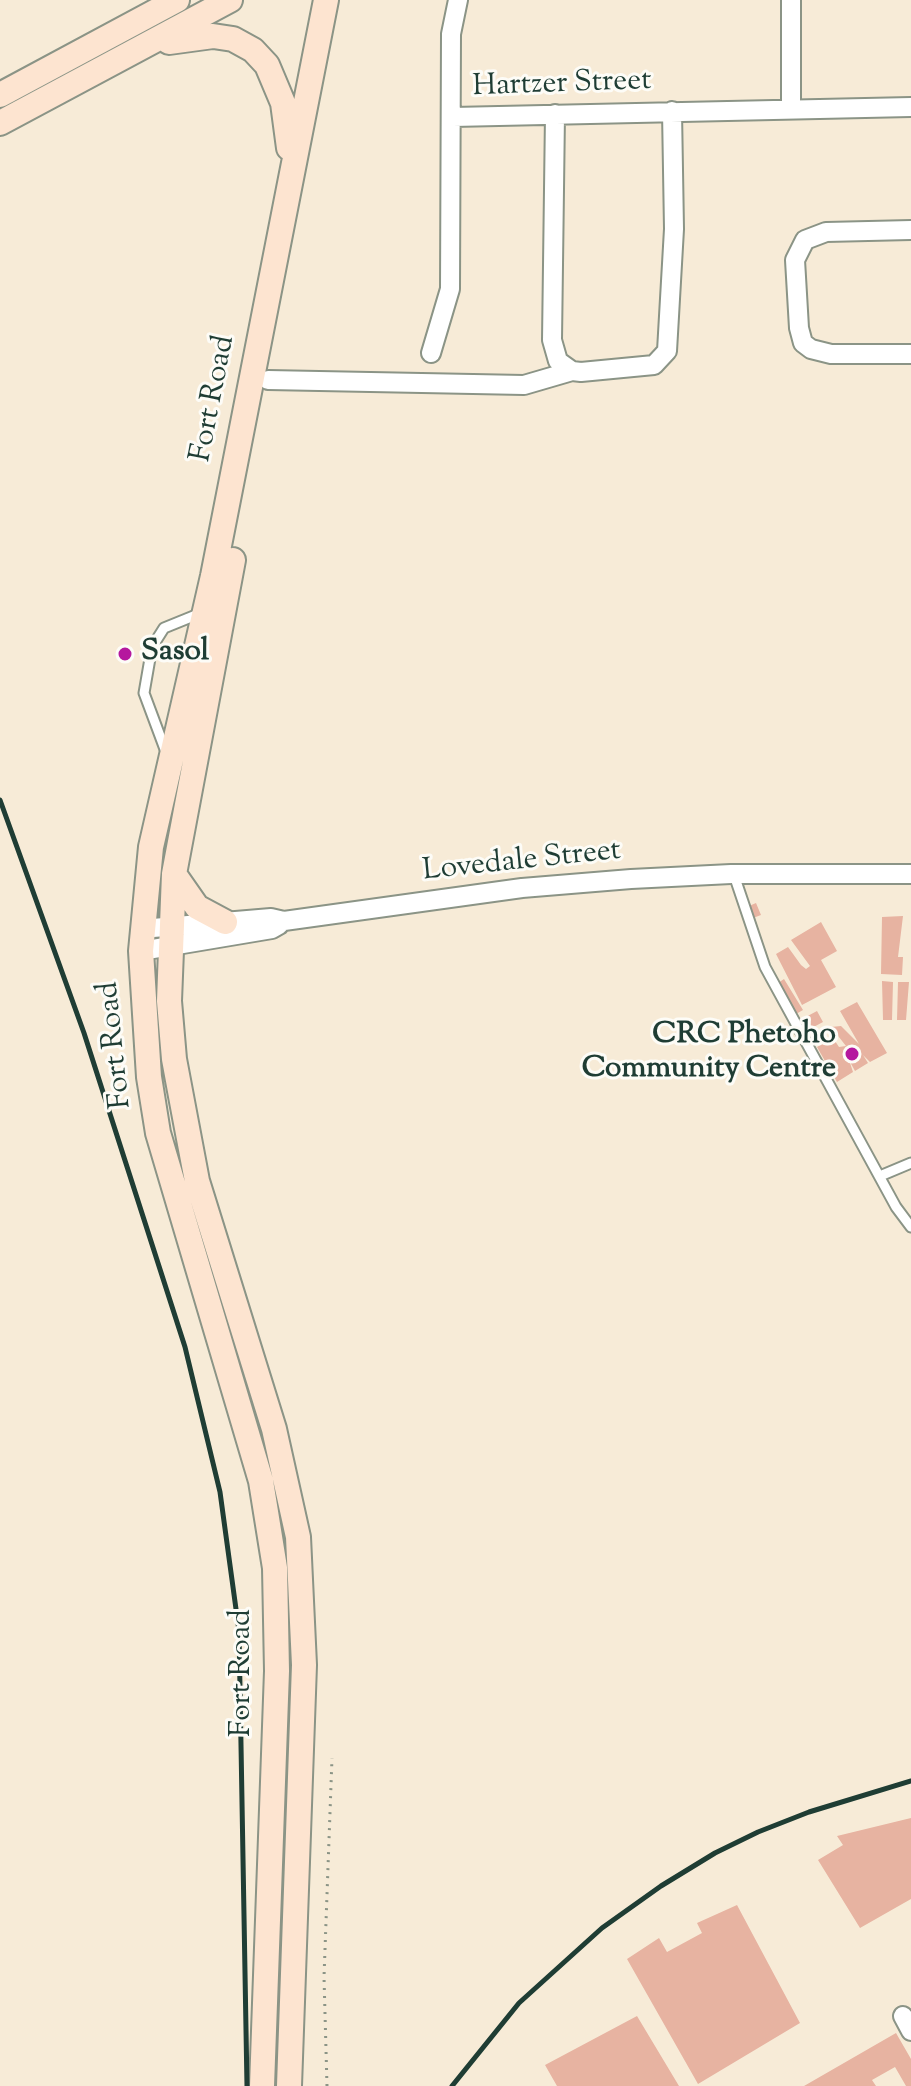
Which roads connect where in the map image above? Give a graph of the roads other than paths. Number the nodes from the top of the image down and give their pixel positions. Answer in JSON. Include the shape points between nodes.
{"nodes":[{"id":1,"x":177,"y":0,"type":"edge"},
{"id":2,"x":230,"y":0,"type":"edge"},
{"id":3,"x":458,"y":0,"type":"edge"},
{"id":4,"x":791,"y":0,"type":"edge"},
{"id":5,"x":337,"y":2,"type":"edge"},
{"id":6,"x":149,"y":46,"type":"junction"},
{"id":7,"x":0,"y":95,"type":"edge"},
{"id":8,"x":911,"y":107,"type":"edge"},
{"id":9,"x":791,"y":109,"type":"junction"},
{"id":10,"x":672,"y":111,"type":"junction"},
{"id":11,"x":555,"y":114,"type":"junction"},
{"id":12,"x":453,"y":117,"type":"junction"},
{"id":13,"x":0,"y":123,"type":"edge"},
{"id":14,"x":290,"y":187,"type":"junction"},
{"id":15,"x":911,"y":230,"type":"edge"},
{"id":16,"x":431,"y":353,"type":"dead end"},
{"id":17,"x":911,"y":354,"type":"edge"},
{"id":18,"x":572,"y":371,"type":"junction"},
{"id":19,"x":268,"y":380,"type":"junction"},
{"id":20,"x":205,"y":611,"type":"junction"},
{"id":21,"x":169,"y":763,"type":"junction"},
{"id":22,"x":174,"y":874,"type":"junction"},
{"id":23,"x":911,"y":874,"type":"edge"},
{"id":24,"x":734,"y":875,"type":"junction"},
{"id":25,"x":284,"y":921,"type":"junction"},
{"id":26,"x":225,"y":922,"type":"junction"},
{"id":27,"x":169,"y":938,"type":"junction"},
{"id":28,"x":141,"y":940,"type":"junction"},
{"id":29,"x":911,"y":1163,"type":"edge"},
{"id":30,"x":880,"y":1176,"type":"junction"},
{"id":31,"x":911,"y":1227,"type":"edge"},
{"id":32,"x":277,"y":1623,"type":"junction"},
{"id":33,"x":305,"y":1626,"type":"junction"},
{"id":34,"x":262,"y":2086,"type":"edge"},
{"id":35,"x":289,"y":2086,"type":"edge"}],
"edges":[{"from":1,"to":7,"type":"main road"},
{"from":2,"to":6,"type":"main road"},
{"from":3,"to":12,"type":"street","via":[[451,34]]},
{"from":4,"to":9,"type":"street"},
{"from":5,"to":14,"type":"main road","name":"Fort Road"},
{"from":5,"to":19,"type":"main road","name":"Fort Road"},
{"from":6,"to":13,"type":"main road"},
{"from":6,"to":14,"type":"main road","via":[[213,36],[253,50],[267,65],[289,125]]},
{"from":8,"to":9,"type":"street","name":"Hartzer Street"},
{"from":9,"to":10,"type":"street","name":"Hartzer Street"},
{"from":10,"to":11,"type":"street","name":"Hartzer Street"},
{"from":10,"to":18,"type":"street","via":[[674,229],[667,351],[654,365]]},
{"from":11,"to":12,"type":"street","name":"Hartzer Street"},
{"from":11,"to":18,"type":"street","via":[[552,340],[558,361]]},
{"from":12,"to":16,"type":"street","name":"Hartzer Street","via":[[450,289]]},
{"from":14,"to":20,"type":"main road","name":"Fort Road"},
{"from":15,"to":17,"type":"street","via":[[826,232],[805,240],[795,260],[803,343],[831,354]]},
{"from":18,"to":19,"type":"street","via":[[524,385]]},
{"from":19,"to":22,"type":"main road","name":"Fort Road"},
{"from":20,"to":21,"type":"main road","name":"Fort Road"},
{"from":20,"to":21,"type":"lane","via":[[164,628],[152,647],[144,693]]},
{"from":21,"to":28,"type":"main road","name":"Fort Road","via":[[151,847]]},
{"from":22,"to":26,"type":"main road","via":[[197,907]]},
{"from":22,"to":27,"type":"main road","name":"Fort Road"},
{"from":23,"to":24,"type":"street","name":"Lovedale Street"},
{"from":24,"to":25,"type":"street","name":"Lovedale Street","via":[[522,888]]},
{"from":24,"to":30,"type":"lane","via":[[765,967]]},
{"from":25,"to":26,"type":"street","name":"Lovedale Street"},
{"from":25,"to":27,"type":"street","via":[[272,929]]},
{"from":26,"to":27,"type":"street","name":"Lovedale Street"},
{"from":27,"to":28,"type":"street","name":"Lovedale Street"},
{"from":27,"to":33,"type":"main road","name":"Fort Road","via":[[174,1059],[184,1123],[290,1492]]},
{"from":28,"to":32,"type":"main road","name":"Fort Road","via":[[158,1133],[261,1481],[270,1524]]},
{"from":29,"to":30,"type":"lane"},
{"from":30,"to":31,"type":"lane"},
{"from":32,"to":33,"type":"main road"},
{"from":32,"to":34,"type":"main road","name":"Fort Road"},
{"from":33,"to":35,"type":"main road","name":"Fort Road"}]}
